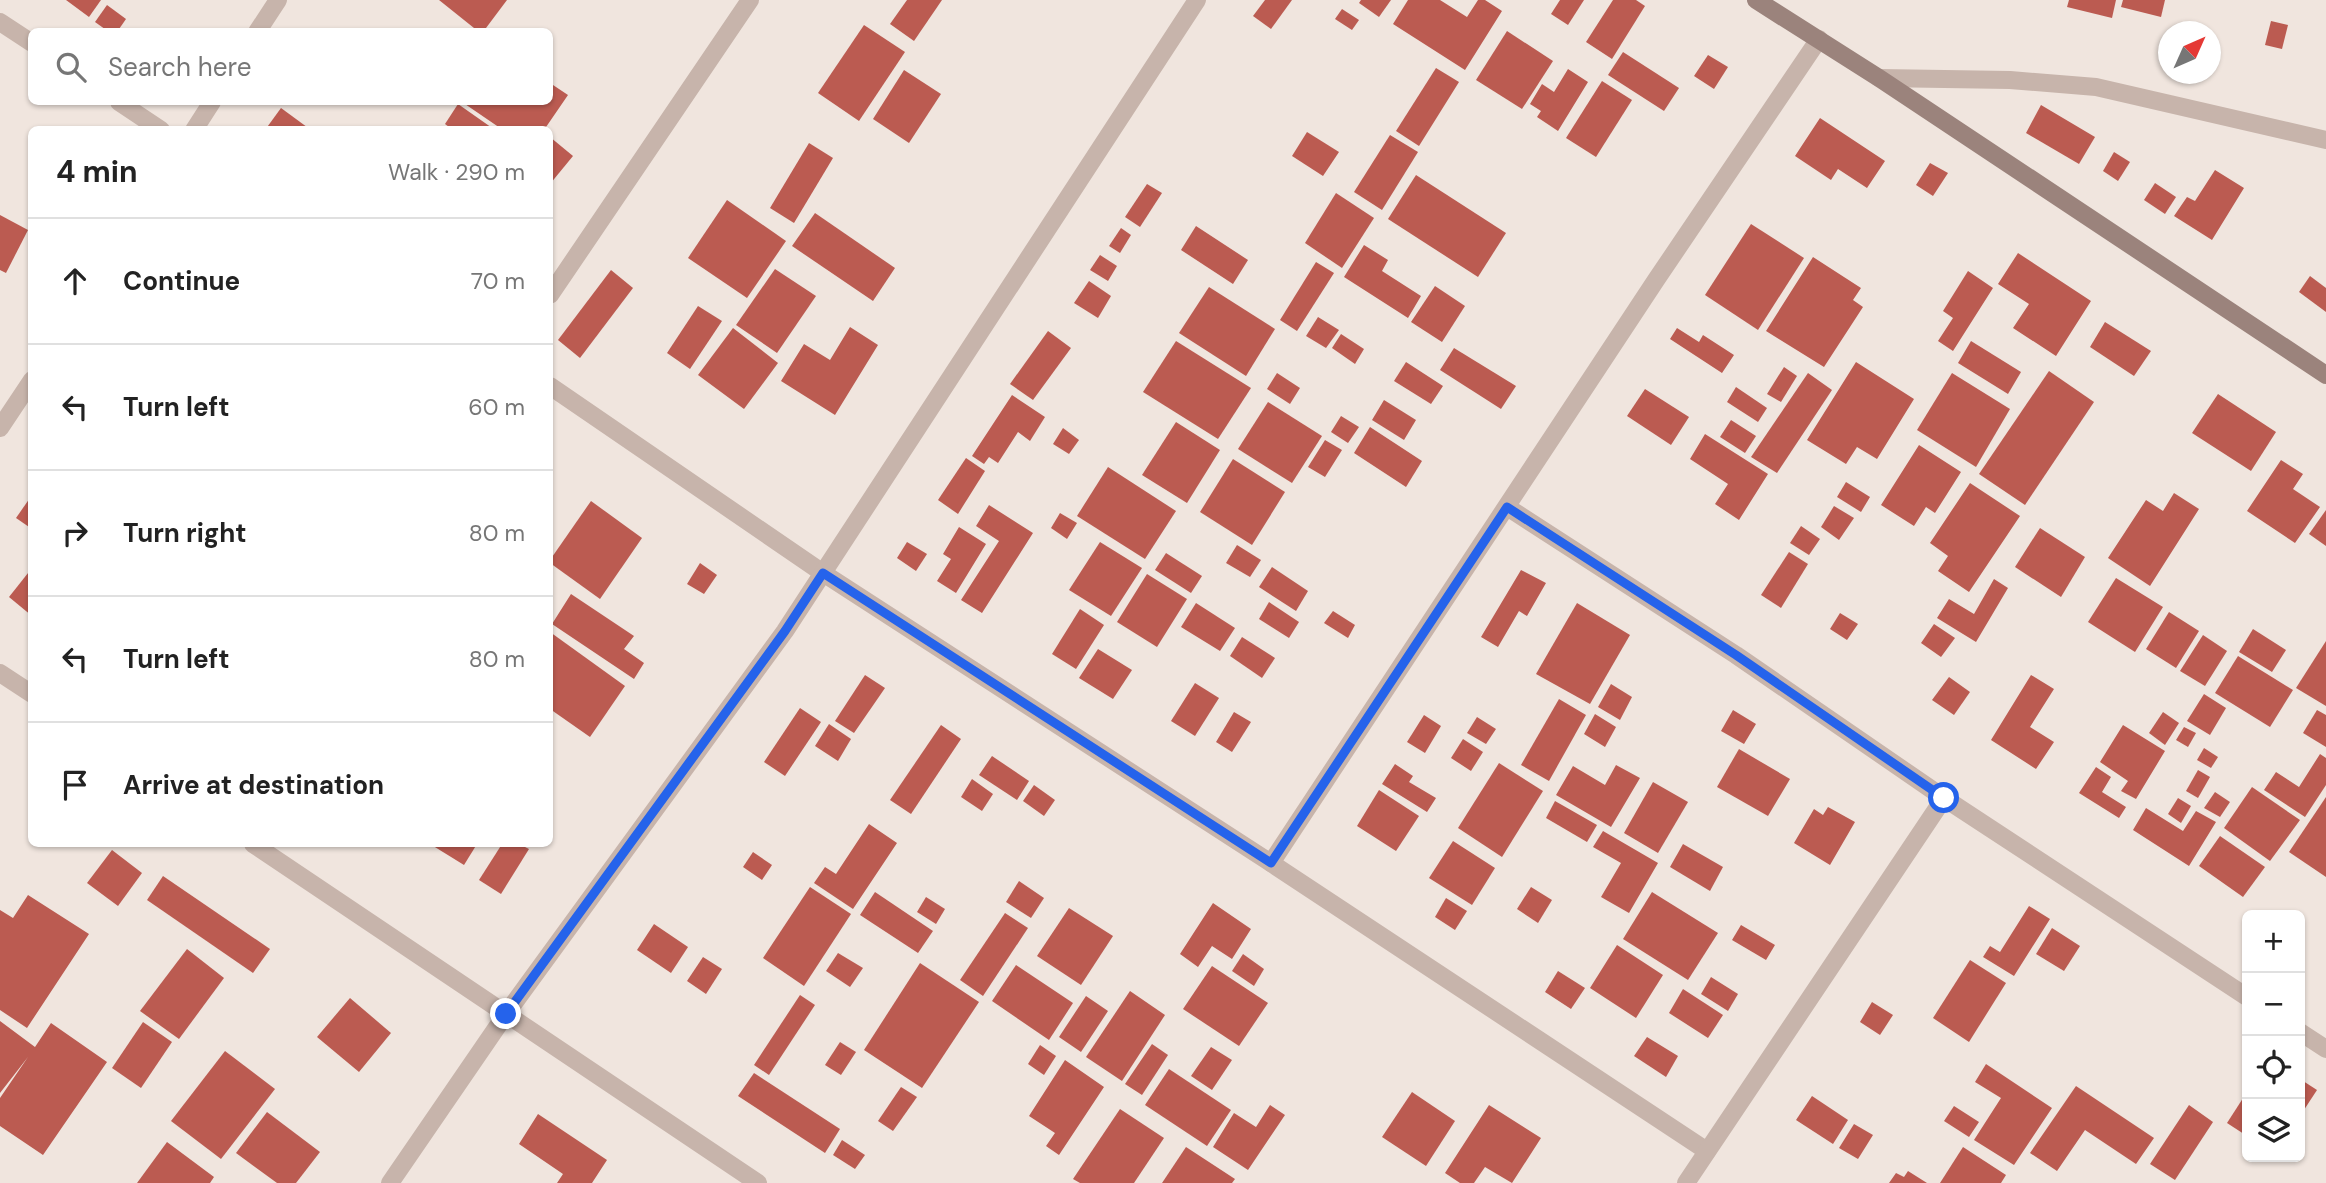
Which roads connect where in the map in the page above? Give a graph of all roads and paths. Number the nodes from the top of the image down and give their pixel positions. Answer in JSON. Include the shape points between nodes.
{"nodes":[{"id":1,"x":278,"y":0,"type":"edge"},
{"id":2,"x":750,"y":0,"type":"edge"},
{"id":3,"x":1197,"y":0,"type":"edge"},
{"id":4,"x":1756,"y":0,"type":"edge"},
{"id":5,"x":0,"y":22,"type":"edge"},
{"id":6,"x":260,"y":28,"type":"edge"},
{"id":7,"x":1819,"y":39,"type":"junction"},
{"id":8,"x":28,"y":40,"type":"edge"},
{"id":9,"x":1879,"y":78,"type":"junction"},
{"id":10,"x":124,"y":105,"type":"edge"},
{"id":11,"x":210,"y":105,"type":"edge"},
{"id":12,"x":156,"y":126,"type":"edge"},
{"id":13,"x":197,"y":126,"type":"edge"},
{"id":14,"x":2326,"y":140,"type":"edge"},
{"id":15,"x":553,"y":291,"type":"edge"},
{"id":16,"x":2326,"y":375,"type":"edge"},
{"id":17,"x":28,"y":386,"type":"edge"},
{"id":18,"x":553,"y":388,"type":"edge"},
{"id":19,"x":0,"y":428,"type":"edge"},
{"id":20,"x":1507,"y":507,"type":"junction"},
{"id":21,"x":823,"y":573,"type":"junction"},
{"id":22,"x":0,"y":673,"type":"edge"},
{"id":23,"x":28,"y":691,"type":"edge"},
{"id":24,"x":1944,"y":798,"type":"junction"},
{"id":25,"x":257,"y":847,"type":"edge"},
{"id":26,"x":1271,"y":863,"type":"junction"},
{"id":27,"x":2242,"y":994,"type":"edge"},
{"id":28,"x":506,"y":1014,"type":"junction"},
{"id":29,"x":2305,"y":1034,"type":"edge"},
{"id":30,"x":2326,"y":1049,"type":"edge"},
{"id":31,"x":1707,"y":1151,"type":"junction"},
{"id":32,"x":390,"y":1183,"type":"edge"},
{"id":33,"x":758,"y":1183,"type":"edge"},
{"id":34,"x":1686,"y":1183,"type":"edge"}],
"edges":[{"from":1,"to":6,"type":"street"},
{"from":2,"to":15,"type":"street"},
{"from":3,"to":21,"type":"street"},
{"from":4,"to":7,"type":"street"},
{"from":5,"to":8,"type":"street"},
{"from":7,"to":9,"type":"street"},
{"from":7,"to":20,"type":"street"},
{"from":9,"to":14,"type":"street","via":[[2096,87]]},
{"from":9,"to":16,"type":"street"},
{"from":10,"to":12,"type":"street"},
{"from":11,"to":13,"type":"street"},
{"from":17,"to":19,"type":"street"},
{"from":18,"to":21,"type":"street"},
{"from":20,"to":24,"type":"street","via":[[1736,655]]},
{"from":20,"to":26,"type":"street"},
{"from":21,"to":26,"type":"street"},
{"from":21,"to":28,"type":"street"},
{"from":22,"to":23,"type":"street"},
{"from":24,"to":27,"type":"street"},
{"from":24,"to":31,"type":"street"},
{"from":25,"to":28,"type":"street"},
{"from":26,"to":31,"type":"street"},
{"from":28,"to":32,"type":"street"},
{"from":28,"to":33,"type":"street"},
{"from":29,"to":30,"type":"street"},
{"from":31,"to":34,"type":"street"}]}
